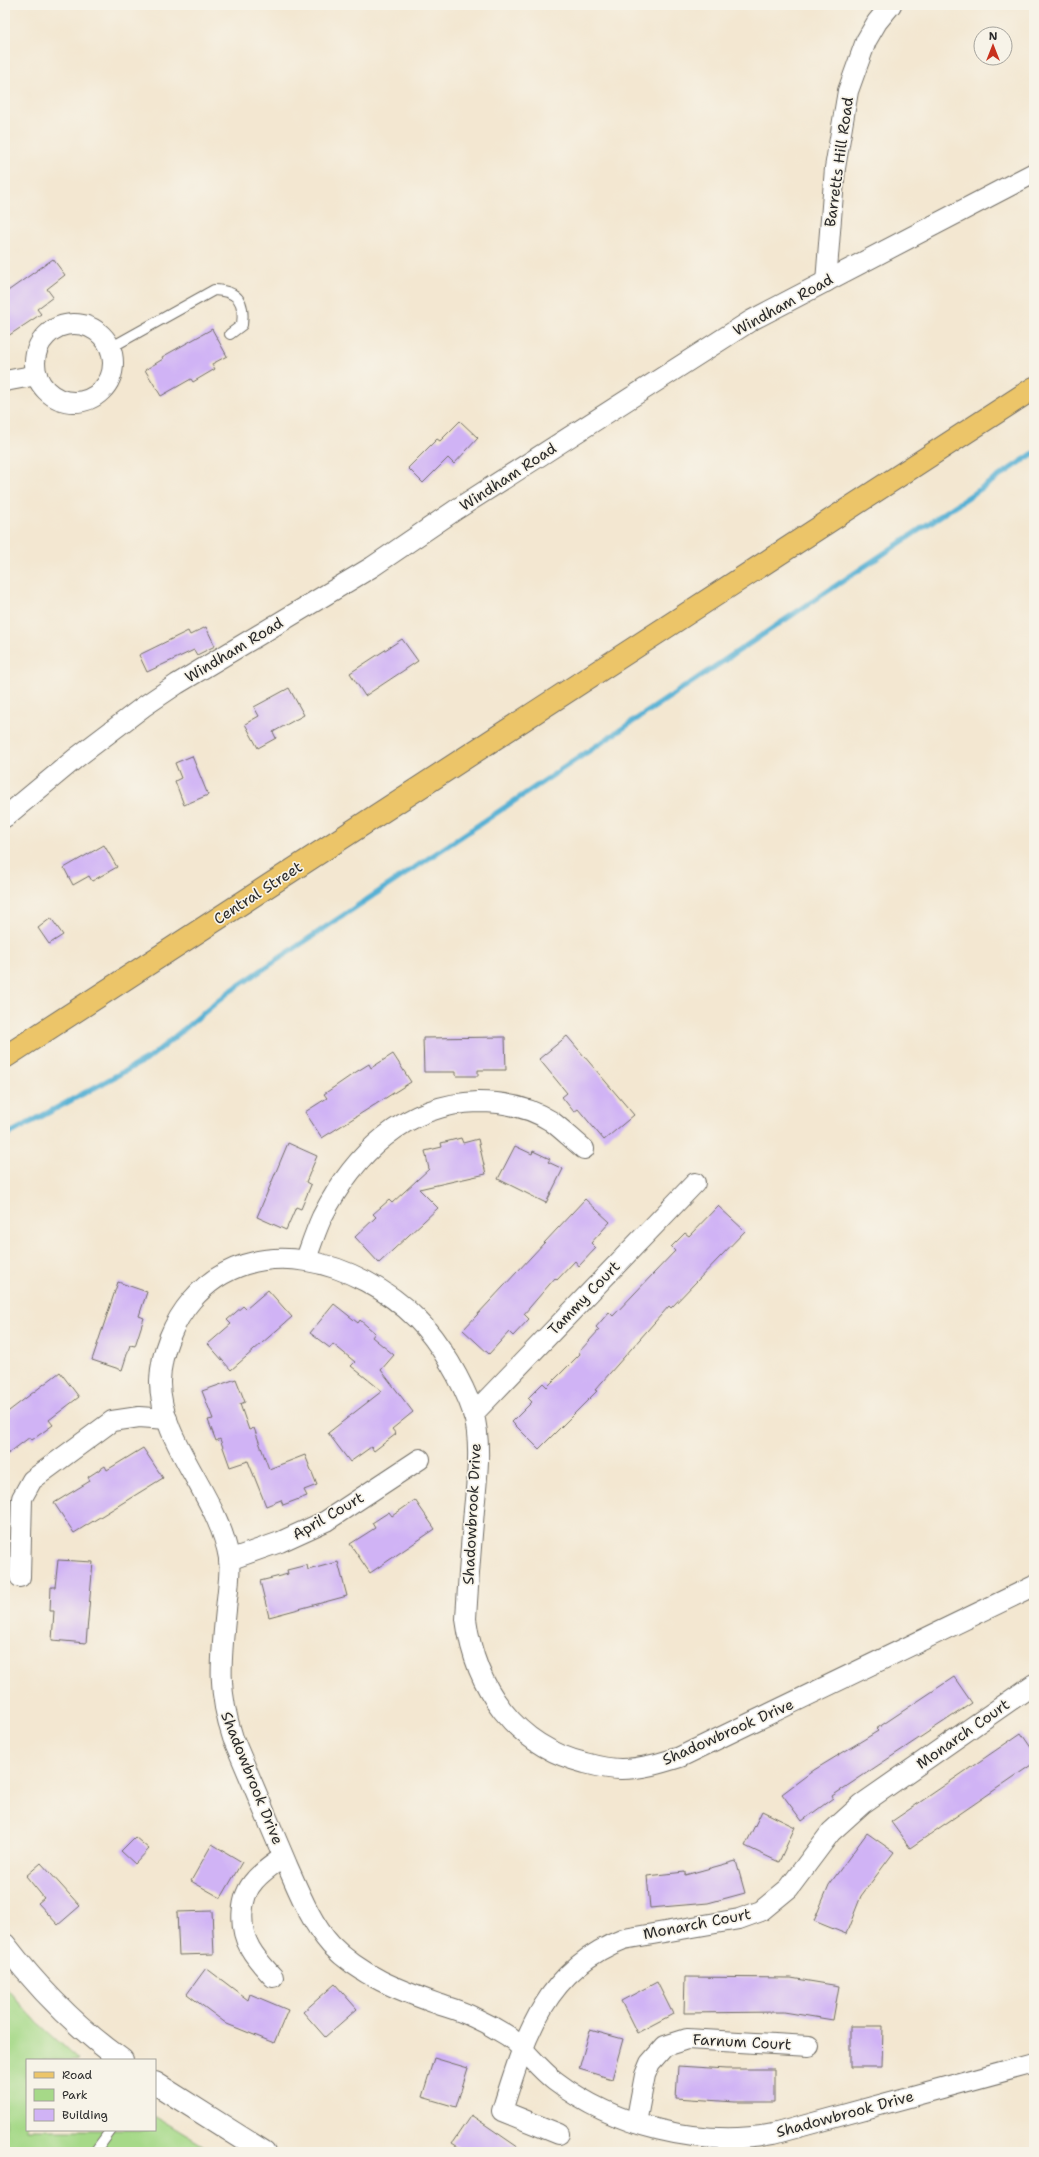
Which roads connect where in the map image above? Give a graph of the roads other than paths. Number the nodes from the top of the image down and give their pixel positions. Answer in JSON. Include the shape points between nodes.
{"nodes":[{"id":1,"x":891,"y":5,"type":"edge"},
{"id":2,"x":1034,"y":173,"type":"edge"},
{"id":3,"x":826,"y":282,"type":"junction"},
{"id":4,"x":230,"y":334,"type":"dead end"},
{"id":5,"x":110,"y":348,"type":"junction"},
{"id":6,"x":37,"y":375,"type":"junction"},
{"id":7,"x":5,"y":381,"type":"edge"},
{"id":8,"x":1034,"y":388,"type":"edge"},
{"id":9,"x":5,"y":817,"type":"edge"},
{"id":10,"x":5,"y":1057,"type":"edge"},
{"id":11,"x":584,"y":1149,"type":"dead end"},
{"id":12,"x":695,"y":1183,"type":"dead end"},
{"id":13,"x":306,"y":1259,"type":"junction"},
{"id":14,"x":473,"y":1414,"type":"junction"},
{"id":15,"x":167,"y":1419,"type":"junction"},
{"id":16,"x":420,"y":1459,"type":"dead end"},
{"id":17,"x":229,"y":1560,"type":"junction"},
{"id":18,"x":20,"y":1577,"type":"dead end"},
{"id":19,"x":1034,"y":1586,"type":"edge"},
{"id":20,"x":1034,"y":1684,"type":"edge"},
{"id":21,"x":283,"y":1857,"type":"junction"},
{"id":22,"x":5,"y":1946,"type":"edge"},
{"id":23,"x":273,"y":1977,"type":"dead end"},
{"id":24,"x":809,"y":2046,"type":"dead end"},
{"id":25,"x":521,"y":2049,"type":"junction"},
{"id":26,"x":121,"y":2059,"type":"edge"},
{"id":27,"x":1034,"y":2063,"type":"edge"},
{"id":28,"x":156,"y":2084,"type":"edge"},
{"id":29,"x":636,"y":2123,"type":"junction"},
{"id":30,"x":110,"y":2131,"type":"edge"},
{"id":31,"x":559,"y":2134,"type":"dead end"},
{"id":32,"x":732,"y":2146,"type":"edge"},
{"id":33,"x":95,"y":2152,"type":"edge"},
{"id":34,"x":264,"y":2152,"type":"edge"}],
"edges":[{"from":1,"to":3,"type":"street","name":"Barretts Hill Road","via":[[866,41],[848,91],[835,168]]},
{"from":2,"to":3,"type":"street","name":"Windham Road"},
{"from":3,"to":9,"type":"street","name":"Windham Road","via":[[752,320],[372,567],[177,684],[76,758]]},
{"from":4,"to":5,"type":"lane","via":[[242,325],[244,310],[238,297],[228,291],[214,290]]},
{"from":5,"to":6,"type":"street","via":[[102,336],[89,327],[73,325],[58,328],[45,338],[37,351]]},
{"from":5,"to":6,"type":"street","via":[[113,365],[110,378],[102,390],[90,398],[69,401],[55,397],[44,387]]},
{"from":6,"to":7,"type":"street"},
{"from":8,"to":10,"type":"main road","name":"Central Street"},
{"from":11,"to":13,"type":"street","via":[[550,1121],[512,1105],[492,1102],[452,1105],[412,1117],[378,1141],[340,1186],[321,1219]]},
{"from":12,"to":14,"type":"street","name":"Tammy Court"},
{"from":13,"to":14,"type":"street","name":"Shadowbrook Drive","via":[[376,1288],[418,1320],[438,1345],[464,1391]]},
{"from":13,"to":15,"type":"street","name":"Shadowbrook Drive","via":[[277,1258],[240,1266],[206,1284],[196,1295],[177,1321],[165,1352],[160,1384]]},
{"from":14,"to":19,"type":"street","name":"Shadowbrook Drive","via":[[478,1443],[478,1469],[466,1619],[472,1651],[484,1684],[505,1713],[537,1744],[574,1760],[620,1769],[661,1763],[680,1757]]},
{"from":15,"to":17,"type":"street","name":"Shadowbrook Drive","via":[[193,1475],[217,1517]]},
{"from":15,"to":18,"type":"street","via":[[138,1417],[112,1421],[32,1480],[22,1498]]},
{"from":16,"to":17,"type":"street","name":"April Court","via":[[326,1521],[280,1542]]},
{"from":17,"to":21,"type":"street","name":"Shadowbrook Drive","via":[[220,1666],[224,1712]]},
{"from":20,"to":25,"type":"street","name":"Monarch Court","via":[[862,1804],[831,1832],[789,1888],[761,1911],[739,1919],[624,1939],[607,1945],[594,1954],[571,1972],[552,1992]]},
{"from":21,"to":23,"type":"street","via":[[255,1880],[247,1890],[243,1904],[244,1932],[249,1946]]},
{"from":21,"to":25,"type":"street","name":"Shadowbrook Drive","via":[[303,1902],[318,1927],[330,1944],[348,1960],[366,1974],[390,1987],[471,2016],[508,2037]]},
{"from":22,"to":26,"type":"street","via":[[51,1999]]},
{"from":24,"to":29,"type":"street","name":"Farnum Court","via":[[687,2039],[665,2046],[650,2063],[645,2075]]},
{"from":25,"to":29,"type":"street","name":"Shadowbrook Drive","via":[[540,2069],[574,2094]]},
{"from":25,"to":31,"type":"street","name":"Monarch Court","via":[[502,2111]]},
{"from":27,"to":32,"type":"street","name":"Shadowbrook Drive"},
{"from":28,"to":34,"type":"street"},
{"from":29,"to":32,"type":"street","name":"Shadowbrook Drive"},
{"from":30,"to":33,"type":"lane"}]}
